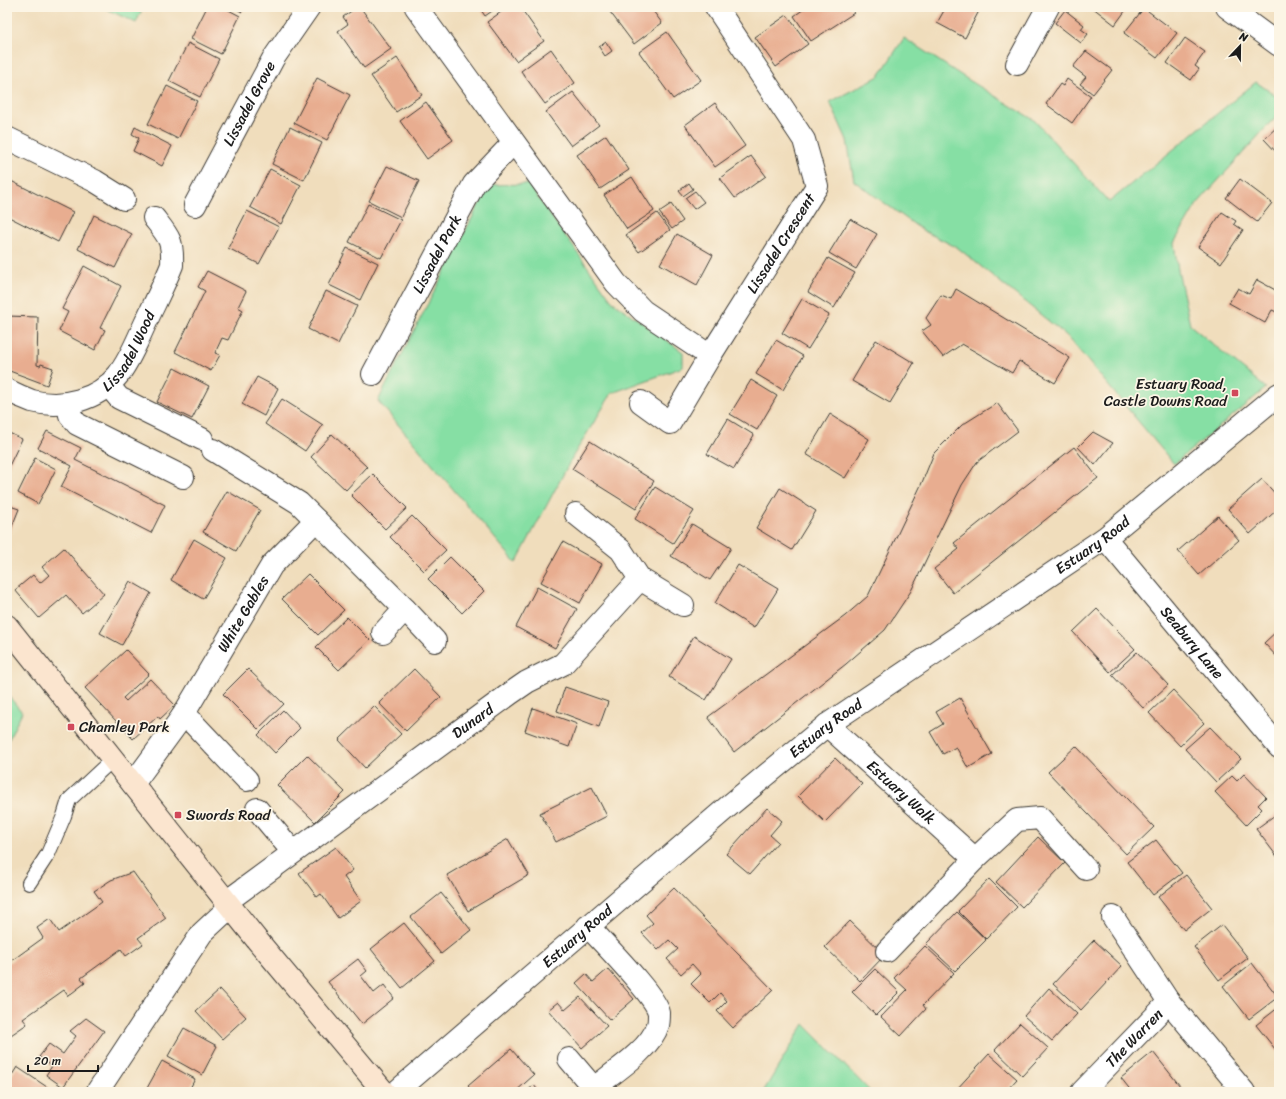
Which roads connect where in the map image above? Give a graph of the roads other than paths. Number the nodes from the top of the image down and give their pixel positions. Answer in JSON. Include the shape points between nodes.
{"nodes":[{"id":1,"x":309,"y":7,"type":"edge"},
{"id":2,"x":416,"y":7,"type":"edge"},
{"id":3,"x":1048,"y":7,"type":"edge"},
{"id":4,"x":1227,"y":7,"type":"edge"},
{"id":5,"x":719,"y":8,"type":"edge"},
{"id":6,"x":1279,"y":44,"type":"edge"},
{"id":7,"x":1017,"y":64,"type":"dead end"},
{"id":8,"x":7,"y":138,"type":"edge"},
{"id":9,"x":513,"y":143,"type":"junction"},
{"id":10,"x":124,"y":199,"type":"dead end"},
{"id":11,"x":195,"y":205,"type":"dead end"},
{"id":12,"x":154,"y":218,"type":"dead end"},
{"id":13,"x":710,"y":356,"type":"junction"},
{"id":14,"x":373,"y":374,"type":"dead end"},
{"id":15,"x":108,"y":385,"type":"junction"},
{"id":16,"x":7,"y":390,"type":"edge"},
{"id":17,"x":1279,"y":394,"type":"edge"},
{"id":18,"x":641,"y":402,"type":"dead end"},
{"id":19,"x":68,"y":404,"type":"junction"},
{"id":20,"x":183,"y":477,"type":"dead end"},
{"id":21,"x":576,"y":514,"type":"dead end"},
{"id":22,"x":316,"y":520,"type":"junction"},
{"id":23,"x":1104,"y":538,"type":"junction"},
{"id":24,"x":640,"y":579,"type":"junction"},
{"id":25,"x":683,"y":606,"type":"dead end"},
{"id":26,"x":405,"y":609,"type":"junction"},
{"id":27,"x":7,"y":626,"type":"edge"},
{"id":28,"x":383,"y":633,"type":"dead end"},
{"id":29,"x":435,"y":641,"type":"dead end"},
{"id":30,"x":182,"y":717,"type":"junction"},
{"id":31,"x":827,"y":725,"type":"junction"},
{"id":32,"x":1279,"y":747,"type":"edge"},
{"id":33,"x":113,"y":759,"type":"junction"},
{"id":34,"x":247,"y":780,"type":"dead end"},
{"id":35,"x":133,"y":784,"type":"junction"},
{"id":36,"x":257,"y":809,"type":"dead end"},
{"id":37,"x":293,"y":852,"type":"junction"},
{"id":38,"x":975,"y":858,"type":"junction"},
{"id":39,"x":1086,"y":869,"type":"dead end"},
{"id":40,"x":29,"y":883,"type":"dead end"},
{"id":41,"x":228,"y":904,"type":"junction"},
{"id":42,"x":1113,"y":917,"type":"dead end"},
{"id":43,"x":588,"y":926,"type":"junction"},
{"id":44,"x":887,"y":951,"type":"dead end"},
{"id":45,"x":1169,"y":1002,"type":"junction"},
{"id":46,"x":569,"y":1059,"type":"dead end"},
{"id":47,"x":595,"y":1090,"type":"edge"},
{"id":48,"x":97,"y":1092,"type":"edge"},
{"id":49,"x":384,"y":1092,"type":"edge"},
{"id":50,"x":396,"y":1092,"type":"edge"},
{"id":51,"x":1082,"y":1092,"type":"edge"},
{"id":52,"x":1244,"y":1092,"type":"edge"}],
"edges":[{"from":1,"to":11,"type":"street","name":"Lissadel Grove","via":[[273,59]]},
{"from":2,"to":9,"type":"street"},
{"from":3,"to":7,"type":"street"},
{"from":4,"to":6,"type":"street"},
{"from":5,"to":13,"type":"street","name":"Lissadel Crescent","via":[[804,140],[818,186]]},
{"from":8,"to":10,"type":"street","via":[[95,180]]},
{"from":9,"to":13,"type":"street","via":[[616,283],[643,311]]},
{"from":9,"to":14,"type":"street","name":"Lissadel Park","via":[[474,184]]},
{"from":12,"to":15,"type":"street","name":"Lissadel Wood","via":[[168,236],[173,249],[172,265],[128,361]]},
{"from":13,"to":18,"type":"street","name":"Lissadel Crescent","via":[[670,423]]},
{"from":15,"to":19,"type":"street","name":"Lissadel Wood","via":[[98,392]]},
{"from":15,"to":22,"type":"street","via":[[119,398],[208,444],[299,503]]},
{"from":16,"to":19,"type":"street","name":"Lissadel Wood","via":[[32,401]]},
{"from":17,"to":23,"type":"street","name":"Estuary Road"},
{"from":19,"to":20,"type":"street","via":[[70,415],[78,424]]},
{"from":21,"to":24,"type":"street","via":[[621,550]]},
{"from":22,"to":26,"type":"street"},
{"from":22,"to":30,"type":"street","name":"White Gables","via":[[272,565]]},
{"from":23,"to":31,"type":"street","name":"Estuary Road"},
{"from":23,"to":32,"type":"street","name":"Seabury Lane"},
{"from":24,"to":25,"type":"street"},
{"from":24,"to":37,"type":"street","name":"Dunard","via":[[563,664],[511,693]]},
{"from":26,"to":28,"type":"street"},
{"from":26,"to":29,"type":"street"},
{"from":27,"to":33,"type":"main road"},
{"from":30,"to":34,"type":"street","via":[[193,724]]},
{"from":30,"to":35,"type":"street","name":"White Gables"},
{"from":31,"to":38,"type":"street","name":"Estuary Walk"},
{"from":31,"to":43,"type":"street","name":"Estuary Road"},
{"from":33,"to":35,"type":"main road"},
{"from":33,"to":40,"type":"lane","via":[[68,800],[48,854]]},
{"from":35,"to":41,"type":"main road"},
{"from":36,"to":37,"type":"street"},
{"from":37,"to":41,"type":"street","name":"Dunard"},
{"from":38,"to":39,"type":"street","via":[[1017,820],[1040,818]]},
{"from":38,"to":44,"type":"street"},
{"from":41,"to":48,"type":"street","via":[[202,933]]},
{"from":41,"to":49,"type":"main road"},
{"from":42,"to":45,"type":"street"},
{"from":43,"to":47,"type":"street","via":[[650,996],[659,1012],[659,1024],[652,1038]]},
{"from":43,"to":50,"type":"street","name":"Estuary Road"},
{"from":45,"to":51,"type":"street","name":"The Warren"},
{"from":45,"to":52,"type":"street"},
{"from":46,"to":47,"type":"street"}]}
